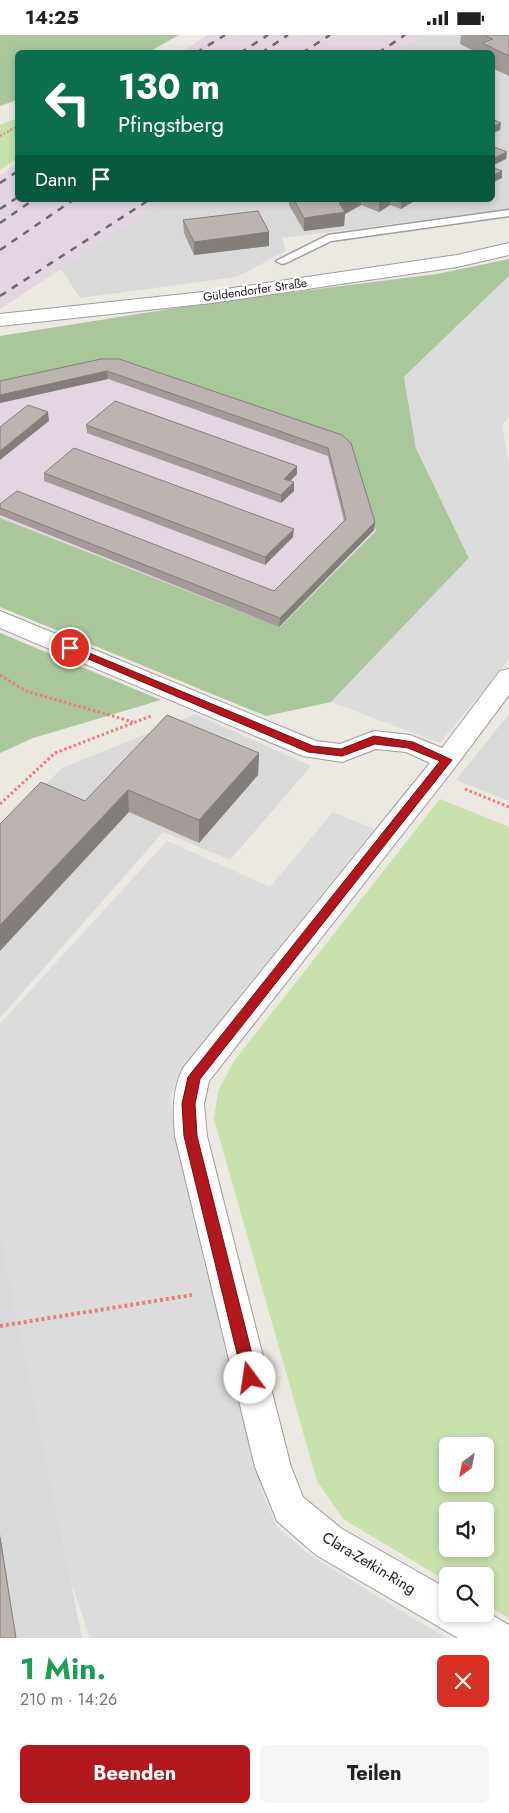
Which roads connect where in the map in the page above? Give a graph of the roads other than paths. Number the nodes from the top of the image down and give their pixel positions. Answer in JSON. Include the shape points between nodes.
{"nodes":[{"id":1,"x":509,"y":213,"type":"edge"},
{"id":2,"x":509,"y":249,"type":"edge"},
{"id":3,"x":282,"y":261,"type":"dead end"},
{"id":4,"x":0,"y":320,"type":"edge"},
{"id":5,"x":0,"y":619,"type":"edge"},
{"id":6,"x":509,"y":677,"type":"edge"},
{"id":7,"x":440,"y":768,"type":"junction"},
{"id":8,"x":439,"y":1605,"type":"edge"},
{"id":9,"x":468,"y":1622,"type":"edge"},
{"id":10,"x":495,"y":1638,"type":"edge"}],
"edges":[{"from":1,"to":3,"type":"lane","name":"Güldendorfer Straße","via":[[328,238]]},
{"from":2,"to":4,"type":"street","name":"Güldendorfer Straße","via":[[456,261],[212,297]]},
{"from":5,"to":7,"type":"street","via":[[312,750],[342,753],[374,740],[410,744]]},
{"from":6,"to":7,"type":"street","name":"Clara-Zetkin-Ring"},
{"from":7,"to":8,"type":"street","name":"Clara-Zetkin-Ring","via":[[194,1077],[188,1104],[190,1136],[272,1467],[290,1509],[329,1542]]},
{"from":9,"to":10,"type":"street"}]}
